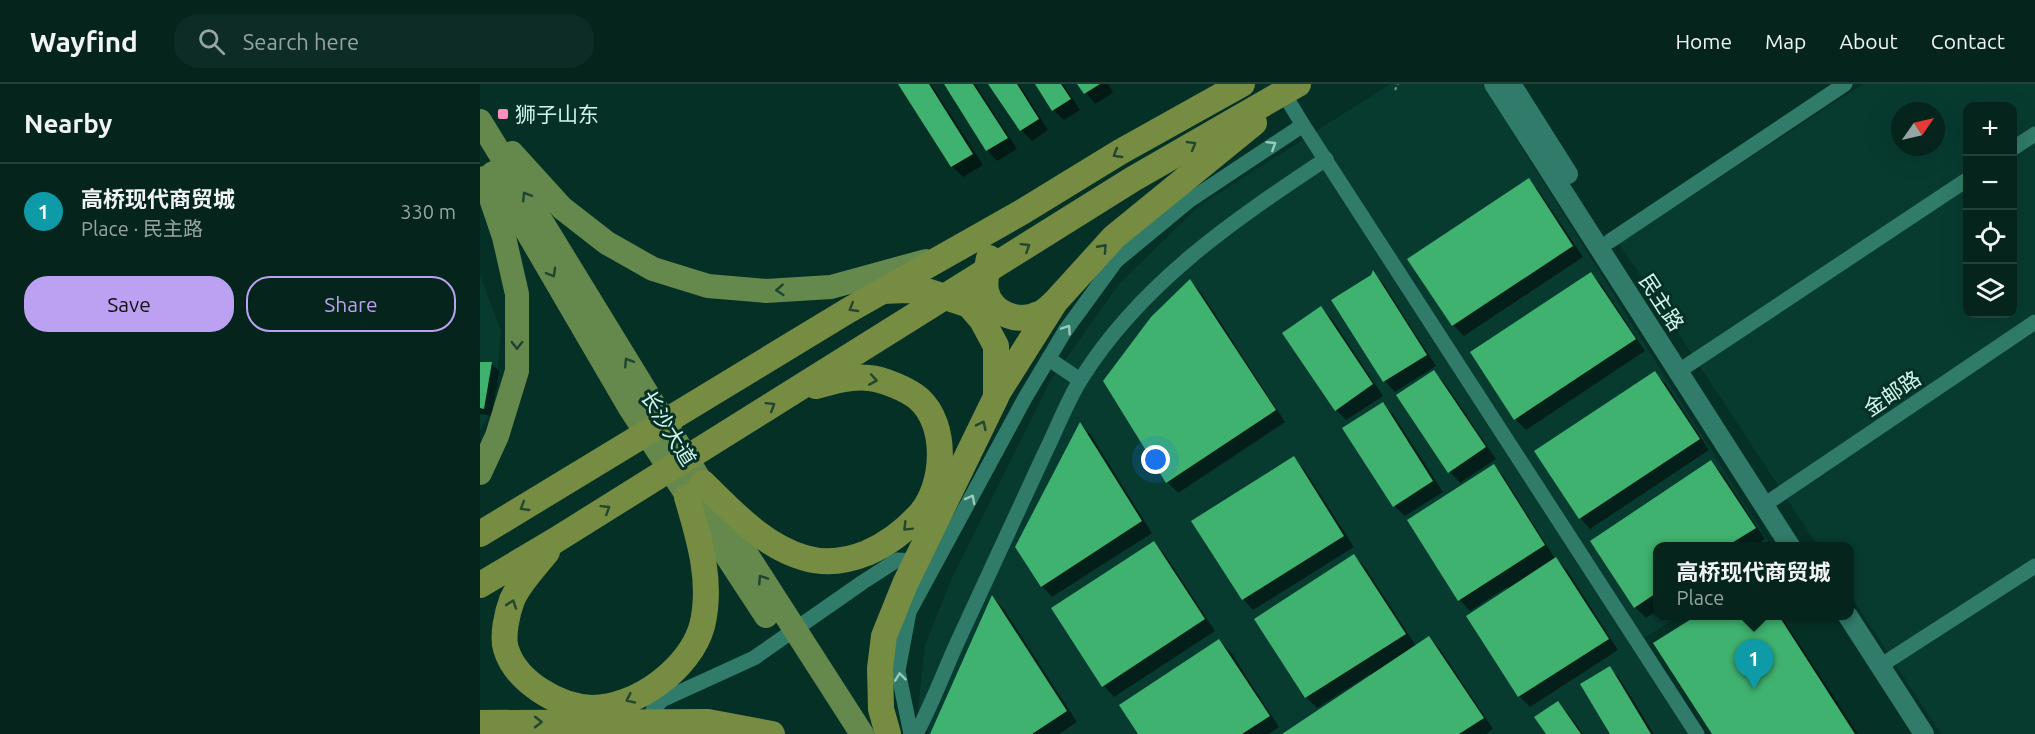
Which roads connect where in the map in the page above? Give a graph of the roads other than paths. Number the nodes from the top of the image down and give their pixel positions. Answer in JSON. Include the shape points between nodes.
{"nodes":[{"id":1,"x":1242,"y":84,"type":"edge"},
{"id":2,"x":1494,"y":84,"type":"edge"},
{"id":3,"x":1511,"y":84,"type":"edge"},
{"id":4,"x":1845,"y":84,"type":"edge"},
{"id":5,"x":1297,"y":87,"type":"edge"},
{"id":6,"x":480,"y":119,"type":"edge"},
{"id":7,"x":1244,"y":123,"type":"junction"},
{"id":8,"x":1303,"y":125,"type":"junction"},
{"id":9,"x":2035,"y":134,"type":"edge"},
{"id":10,"x":2017,"y":146,"type":"edge"},
{"id":11,"x":480,"y":150,"type":"edge"},
{"id":12,"x":1326,"y":159,"type":"junction"},
{"id":13,"x":480,"y":165,"type":"edge"},
{"id":14,"x":1963,"y":182,"type":"edge"},
{"id":15,"x":1022,"y":212,"type":"junction"},
{"id":16,"x":1610,"y":241,"type":"junction"},
{"id":17,"x":940,"y":257,"type":"junction"},
{"id":18,"x":880,"y":292,"type":"junction"},
{"id":19,"x":1055,"y":302,"type":"junction"},
{"id":20,"x":2035,"y":322,"type":"edge"},
{"id":21,"x":1048,"y":359,"type":"junction"},
{"id":22,"x":1688,"y":365,"type":"junction"},
{"id":23,"x":1080,"y":380,"type":"junction"},
{"id":24,"x":795,"y":391,"type":"junction"},
{"id":25,"x":996,"y":397,"type":"junction"},
{"id":26,"x":480,"y":473,"type":"edge"},
{"id":27,"x":695,"y":490,"type":"junction"},
{"id":28,"x":1773,"y":499,"type":"junction"},
{"id":29,"x":480,"y":534,"type":"edge"},
{"id":30,"x":556,"y":540,"type":"junction"},
{"id":31,"x":1787,"y":542,"type":"edge"},
{"id":32,"x":1800,"y":542,"type":"edge"},
{"id":33,"x":936,"y":562,"type":"junction"},
{"id":34,"x":2035,"y":566,"type":"edge"},
{"id":35,"x":480,"y":585,"type":"edge"},
{"id":36,"x":1837,"y":620,"type":"edge"},
{"id":37,"x":1851,"y":620,"type":"edge"},
{"id":38,"x":1880,"y":666,"type":"junction"},
{"id":39,"x":480,"y":723,"type":"edge"},
{"id":40,"x":645,"y":734,"type":"edge"},
{"id":41,"x":772,"y":734,"type":"edge"},
{"id":42,"x":844,"y":734,"type":"edge"},
{"id":43,"x":862,"y":734,"type":"edge"},
{"id":44,"x":888,"y":734,"type":"edge"},
{"id":45,"x":911,"y":734,"type":"edge"},
{"id":46,"x":916,"y":734,"type":"edge"},
{"id":47,"x":1697,"y":734,"type":"edge"},
{"id":48,"x":1910,"y":734,"type":"edge"},
{"id":49,"x":1924,"y":734,"type":"edge"}],
"edges":[{"from":1,"to":15,"type":"highway","one_way":true},
{"from":2,"to":31,"type":"street","name":"民主路"},
{"from":3,"to":16,"type":"street","name":"民主路"},
{"from":4,"to":16,"type":"street"},
{"from":5,"to":7,"type":"highway"},
{"from":5,"to":8,"type":"street"},
{"from":17,"to":6,"type":"main road","one_way":true,"via":[[831,287],[766,291],[708,286],[653,269],[607,243],[562,208]]},
{"from":27,"to":6,"type":"main road","name":"长沙大道","one_way":true},
{"from":19,"to":7,"type":"highway","one_way":true,"via":[[1114,237]]},
{"from":24,"to":7,"type":"highway","one_way":true,"via":[[1133,179]]},
{"from":8,"to":12,"type":"street"},
{"from":21,"to":8,"type":"street","one_way":true,"via":[[1116,261],[1190,200]]},
{"from":9,"to":10,"type":"street"},
{"from":11,"to":27,"type":"main road","one_way":true,"via":[[630,408]]},
{"from":12,"to":23,"type":"street","via":[[1245,213],[1188,258],[1114,334]]},
{"from":12,"to":47,"type":"street"},
{"from":13,"to":26,"type":"main road","one_way":true,"via":[[504,237],[517,294],[517,371],[497,436]]},
{"from":14,"to":22,"type":"street"},
{"from":15,"to":17,"type":"highway"},
{"from":15,"to":19,"type":"highway","via":[[996,240],[989,257],[986,292],[993,306],[1014,318],[1040,314]]},
{"from":16,"to":22,"type":"street","name":"民主路"},
{"from":17,"to":18,"type":"highway"},
{"from":18,"to":25,"type":"highway","via":[[930,292],[969,305],[996,346]]},
{"from":18,"to":29,"type":"highway","one_way":true},
{"from":19,"to":25,"type":"highway"},
{"from":20,"to":28,"type":"street","name":"金邮路"},
{"from":21,"to":23,"type":"street"},
{"from":33,"to":21,"type":"street","one_way":true},
{"from":22,"to":28,"type":"street","name":"民主路"},
{"from":23,"to":46,"type":"street"},
{"from":24,"to":27,"type":"highway","one_way":true,"via":[[848,378],[871,378],[894,384],[919,399],[934,419],[940,469],[922,511],[898,535],[854,558],[805,558],[780,548]]},
{"from":30,"to":24,"type":"highway","one_way":true},
{"from":44,"to":25,"type":"highway","one_way":true,"via":[[881,709],[880,669],[885,636],[905,584]]},
{"from":27,"to":30,"type":"highway","one_way":true,"via":[[705,568],[702,626],[692,651],[669,677],[618,705],[592,708],[552,696],[533,686],[516,669],[506,648],[512,600]]},
{"from":27,"to":42,"type":"main road"},
{"from":43,"to":27,"type":"main road","name":"长沙大道","one_way":true,"via":[[722,516]]},
{"from":28,"to":32,"type":"street","name":"民主路"},
{"from":30,"to":35,"type":"highway"},
{"from":33,"to":40,"type":"street","via":[[897,560],[754,658],[662,700],[653,710]]},
{"from":45,"to":33,"type":"street","one_way":true,"via":[[898,670],[909,612]]},
{"from":34,"to":38,"type":"street"},
{"from":36,"to":48,"type":"street"},
{"from":37,"to":38,"type":"street"},
{"from":38,"to":49,"type":"street"},
{"from":39,"to":41,"type":"highway","one_way":true,"via":[[708,722]]}]}
